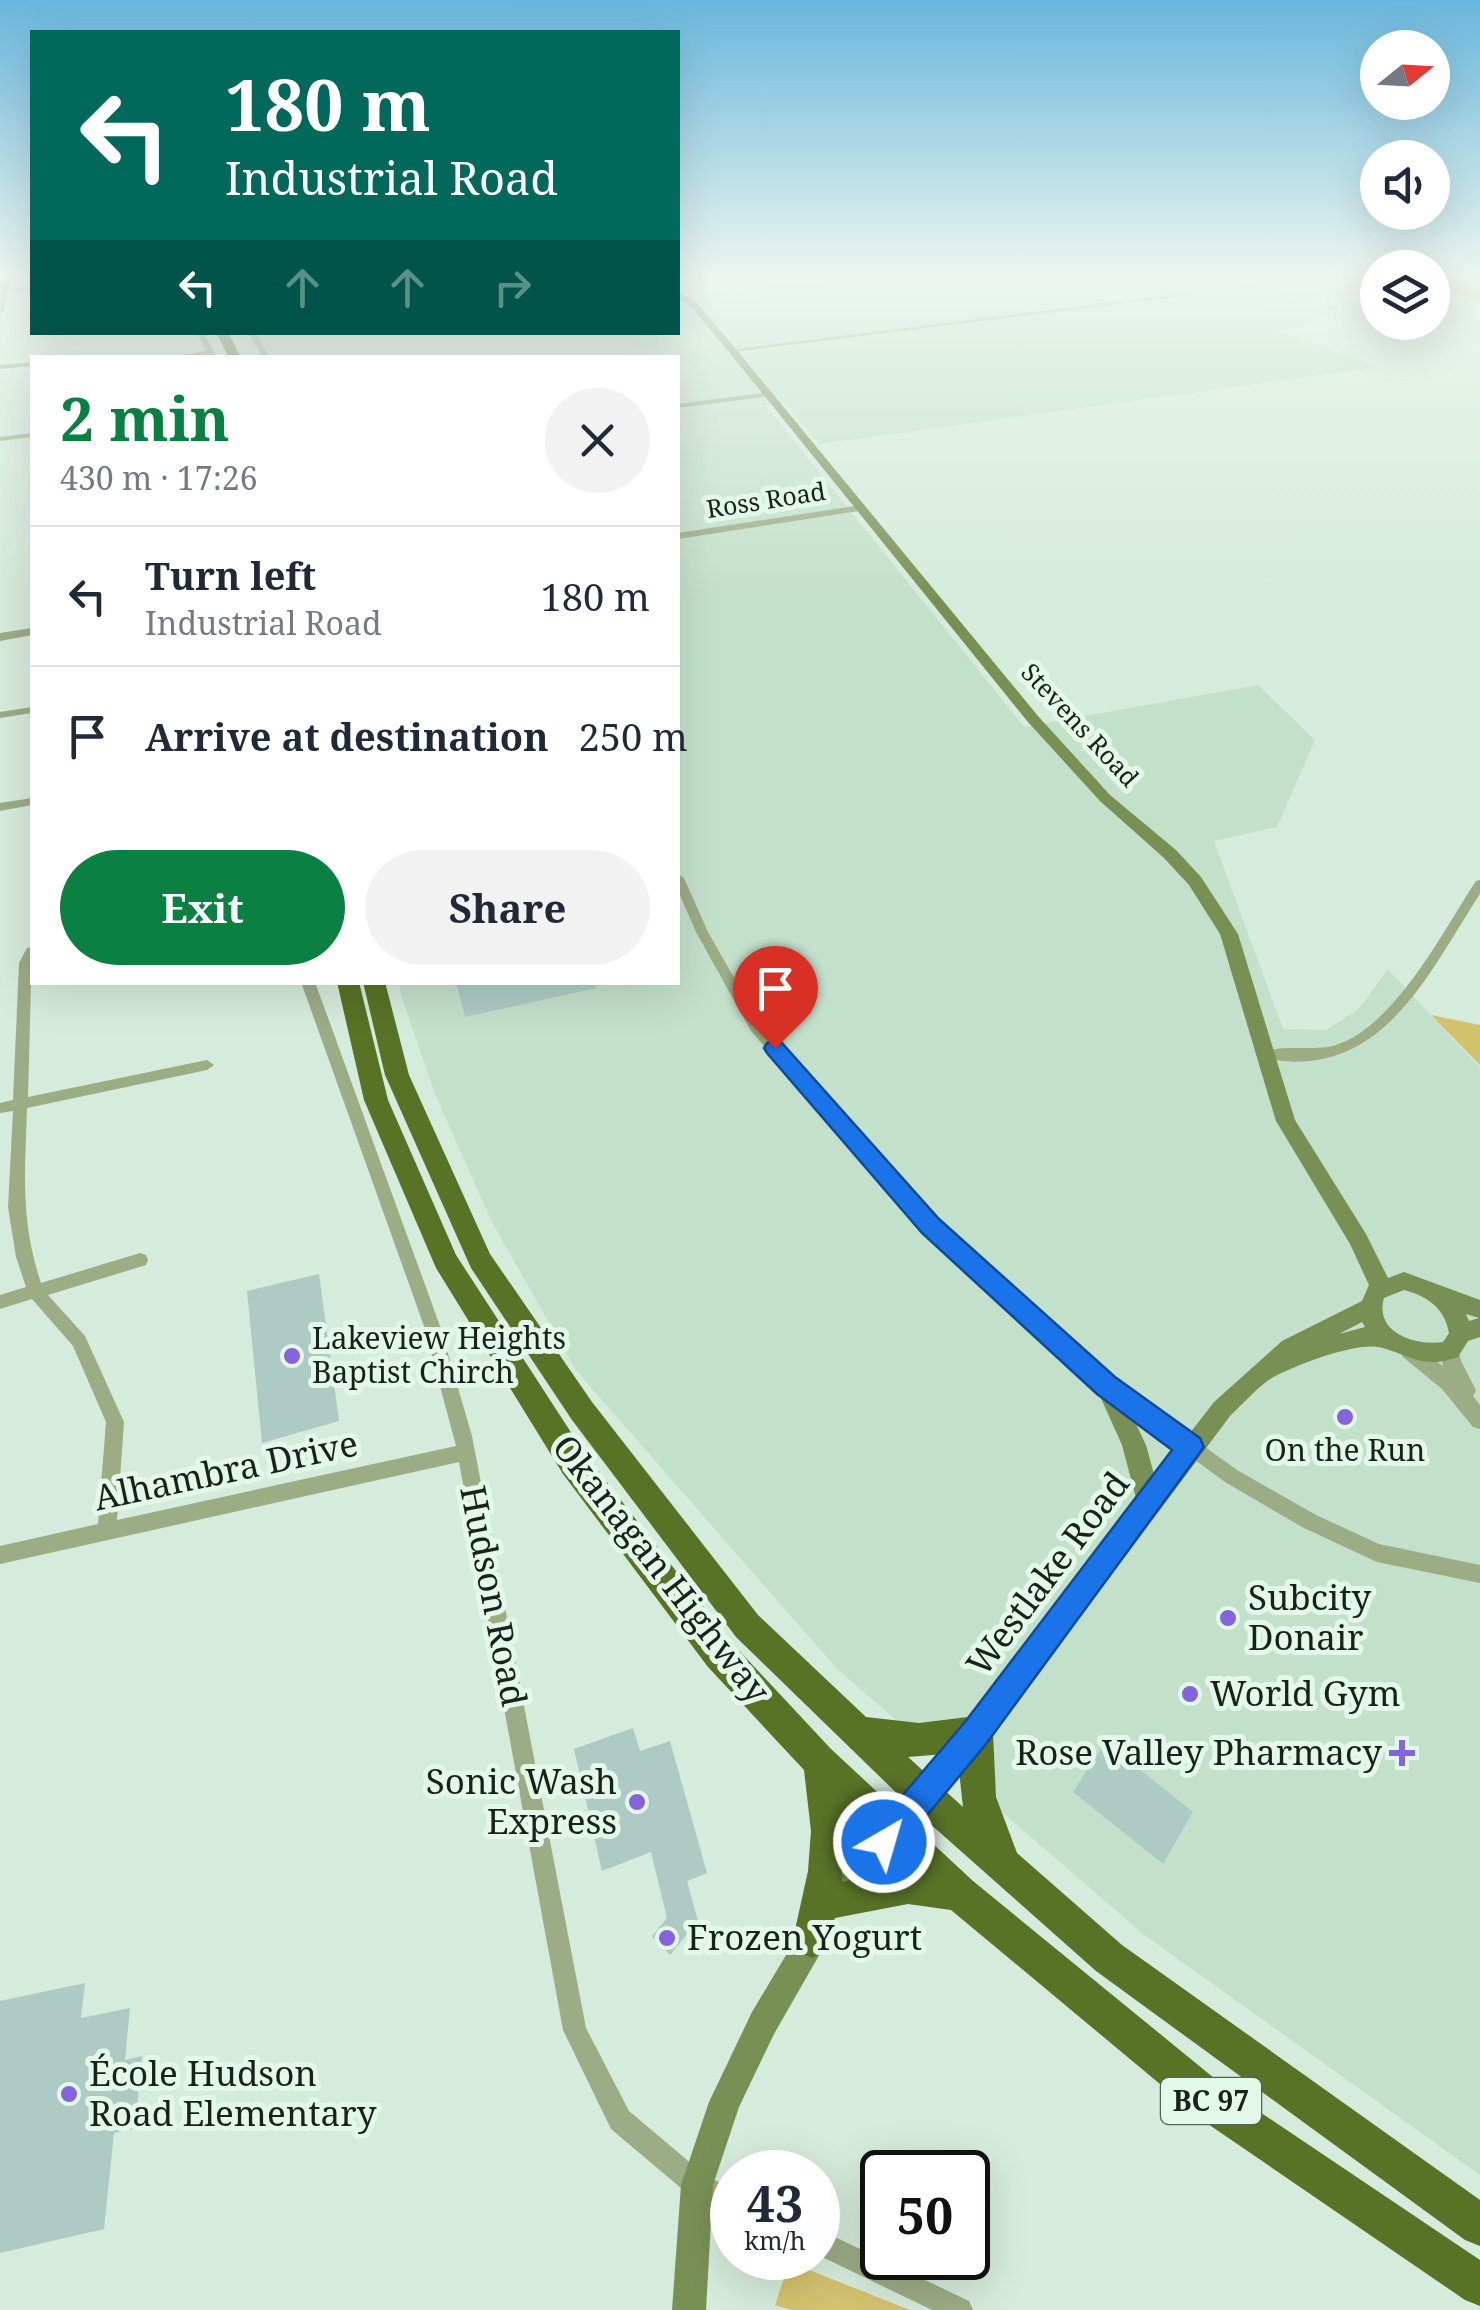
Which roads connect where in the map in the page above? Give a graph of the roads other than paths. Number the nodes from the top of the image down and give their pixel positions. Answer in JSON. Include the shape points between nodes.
{"nodes":[{"id":1,"x":759,"y":383,"type":"edge"},
{"id":2,"x":768,"y":394,"type":"junction"},
{"id":3,"x":680,"y":406,"type":"edge"},
{"id":4,"x":30,"y":435,"type":"edge"},
{"id":5,"x":0,"y":439,"type":"edge"},
{"id":6,"x":860,"y":508,"type":"junction"},
{"id":7,"x":680,"y":536,"type":"edge"},
{"id":8,"x":30,"y":632,"type":"edge"},
{"id":9,"x":0,"y":637,"type":"edge"},
{"id":10,"x":30,"y":710,"type":"edge"},
{"id":11,"x":0,"y":715,"type":"edge"},
{"id":12,"x":30,"y":802,"type":"edge"},
{"id":13,"x":0,"y":808,"type":"edge"},
{"id":14,"x":680,"y":882,"type":"edge"},
{"id":15,"x":1480,"y":884,"type":"edge"},
{"id":16,"x":30,"y":955,"type":"edge"},
{"id":17,"x":309,"y":985,"type":"edge"},
{"id":18,"x":349,"y":985,"type":"edge"},
{"id":19,"x":375,"y":985,"type":"edge"},
{"id":20,"x":1268,"y":1054,"type":"junction"},
{"id":21,"x":207,"y":1065,"type":"dead end"},
{"id":22,"x":22,"y":1103,"type":"junction"},
{"id":23,"x":0,"y":1108,"type":"edge"},
{"id":24,"x":1359,"y":1240,"type":"junction"},
{"id":25,"x":140,"y":1260,"type":"dead end"},
{"id":26,"x":1404,"y":1281,"type":"junction"},
{"id":27,"x":36,"y":1293,"type":"junction"},
{"id":28,"x":1440,"y":1295,"type":"junction"},
{"id":29,"x":1376,"y":1297,"type":"junction"},
{"id":30,"x":0,"y":1302,"type":"edge"},
{"id":31,"x":1480,"y":1309,"type":"edge"},
{"id":32,"x":1464,"y":1337,"type":"edge"},
{"id":33,"x":1387,"y":1338,"type":"junction"},
{"id":34,"x":1410,"y":1352,"type":"junction"},
{"id":35,"x":1270,"y":1366,"type":"junction"},
{"id":36,"x":1106,"y":1386,"type":"junction"},
{"id":37,"x":1480,"y":1411,"type":"edge"},
{"id":38,"x":1480,"y":1420,"type":"edge"},
{"id":39,"x":1190,"y":1447,"type":"junction"},
{"id":40,"x":466,"y":1452,"type":"junction"},
{"id":41,"x":1149,"y":1502,"type":"junction"},
{"id":42,"x":107,"y":1529,"type":"junction"},
{"id":43,"x":0,"y":1555,"type":"edge"},
{"id":44,"x":1480,"y":1574,"type":"edge"},
{"id":45,"x":857,"y":1731,"type":"junction"},
{"id":46,"x":976,"y":1733,"type":"junction"},
{"id":47,"x":820,"y":1761,"type":"junction"},
{"id":48,"x":922,"y":1794,"type":"junction"},
{"id":49,"x":892,"y":1832,"type":"junction"},
{"id":50,"x":1005,"y":1867,"type":"junction"},
{"id":51,"x":960,"y":1894,"type":"junction"},
{"id":52,"x":840,"y":1901,"type":"junction"},
{"id":53,"x":812,"y":1939,"type":"junction"},
{"id":54,"x":697,"y":2185,"type":"junction"},
{"id":55,"x":710,"y":2191,"type":"edge"},
{"id":56,"x":1480,"y":2225,"type":"edge"},
{"id":57,"x":840,"y":2253,"type":"edge"},
{"id":58,"x":1480,"y":2285,"type":"edge"},
{"id":59,"x":690,"y":2310,"type":"edge"},
{"id":60,"x":960,"y":2310,"type":"edge"}],
"edges":[{"from":1,"to":2,"type":"main road","name":"Stevens Road"},
{"from":2,"to":3,"type":"street"},
{"from":2,"to":6,"type":"main road","name":"Stevens Road"},
{"from":4,"to":5,"type":"street"},
{"from":6,"to":7,"type":"street","name":"Ross Road"},
{"from":6,"to":20,"type":"main road","name":"Stevens Road","via":[[1032,719],[1195,881],[1229,934]]},
{"from":8,"to":9,"type":"street"},
{"from":10,"to":11,"type":"street"},
{"from":12,"to":13,"type":"street"},
{"from":14,"to":36,"type":"street","via":[[756,1028],[930,1226]]},
{"from":15,"to":20,"type":"street","via":[[1399,1004],[1371,1032],[1326,1053]]},
{"from":16,"to":22,"type":"street"},
{"from":17,"to":40,"type":"street","name":"Hudson Road","via":[[432,1326]]},
{"from":18,"to":47,"type":"highway","name":"Okanagan Highway","number":"BC 97","via":[[376,1100],[445,1260],[574,1464],[720,1656]]},
{"from":19,"to":45,"type":"highway","name":"Okanagan Highway","number":"BC 97","via":[[397,1075],[480,1260],[582,1410],[747,1626]]},
{"from":20,"to":24,"type":"main road","name":"Stevens Road","via":[[1286,1121]]},
{"from":21,"to":22,"type":"street"},
{"from":22,"to":23,"type":"street"},
{"from":22,"to":27,"type":"street","via":[[16,1206]]},
{"from":24,"to":26,"type":"main road","name":"Stevens Road"},
{"from":24,"to":29,"type":"main road","name":"Stevens Road"},
{"from":25,"to":27,"type":"street"},
{"from":26,"to":28,"type":"main road"},
{"from":26,"to":29,"type":"main road"},
{"from":27,"to":30,"type":"street"},
{"from":27,"to":42,"type":"street","via":[[79,1341],[115,1422]]},
{"from":28,"to":31,"type":"main road"},
{"from":28,"to":32,"type":"main road"},
{"from":29,"to":33,"type":"main road","via":[[1372,1317]]},
{"from":29,"to":35,"type":"main road","name":"Westlake Road"},
{"from":32,"to":34,"type":"main road","via":[[1439,1354]]},
{"from":32,"to":37,"type":"street","via":[[1450,1362]]},
{"from":33,"to":34,"type":"main road"},
{"from":33,"to":35,"type":"main road","name":"Westlake Road","via":[[1360,1336]]},
{"from":34,"to":38,"type":"street"},
{"from":35,"to":39,"type":"main road","name":"Westlake Road"},
{"from":36,"to":39,"type":"street"},
{"from":36,"to":41,"type":"main road","via":[[1134,1444]]},
{"from":39,"to":41,"type":"main road","name":"Westlake Road"},
{"from":39,"to":44,"type":"street","via":[[1309,1522],[1377,1553]]},
{"from":40,"to":42,"type":"street","name":"Alhambra Drive"},
{"from":40,"to":54,"type":"street","name":"Hudson Road","via":[[575,2030],[620,2120]]},
{"from":41,"to":46,"type":"main road","name":"Westlake Road"},
{"from":42,"to":43,"type":"street","name":"Alhambra Drive"},
{"from":45,"to":46,"type":"highway","via":[[920,1742]]},
{"from":45,"to":48,"type":"highway","name":"Okanagan Highway","number":"BC 97"},
{"from":46,"to":48,"type":"main road","name":"Westlake Road"},
{"from":46,"to":50,"type":"highway","via":[[976,1795]]},
{"from":47,"to":49,"type":"highway","name":"Okanagan Highway","number":"BC 97"},
{"from":47,"to":53,"type":"highway","via":[[832,1844]]},
{"from":48,"to":49,"type":"main road","name":"Westlake Road"},
{"from":48,"to":50,"type":"highway","name":"Okanagan Highway","number":"BC 97"},
{"from":49,"to":51,"type":"highway","name":"Okanagan Highway","number":"BC 97"},
{"from":49,"to":52,"type":"main road"},
{"from":50,"to":56,"type":"highway","name":"Okanagan Highway","number":"BC 97","via":[[1109,1958]]},
{"from":51,"to":52,"type":"highway","via":[[922,1883]]},
{"from":51,"to":58,"type":"highway","name":"Okanagan Highway","number":"BC 97","via":[[1222,2110]]},
{"from":52,"to":53,"type":"main road"},
{"from":53,"to":54,"type":"main road","via":[[725,2102]]},
{"from":54,"to":55,"type":"street","name":"Hudson Road"},
{"from":54,"to":59,"type":"main road"},
{"from":57,"to":60,"type":"street"}]}
